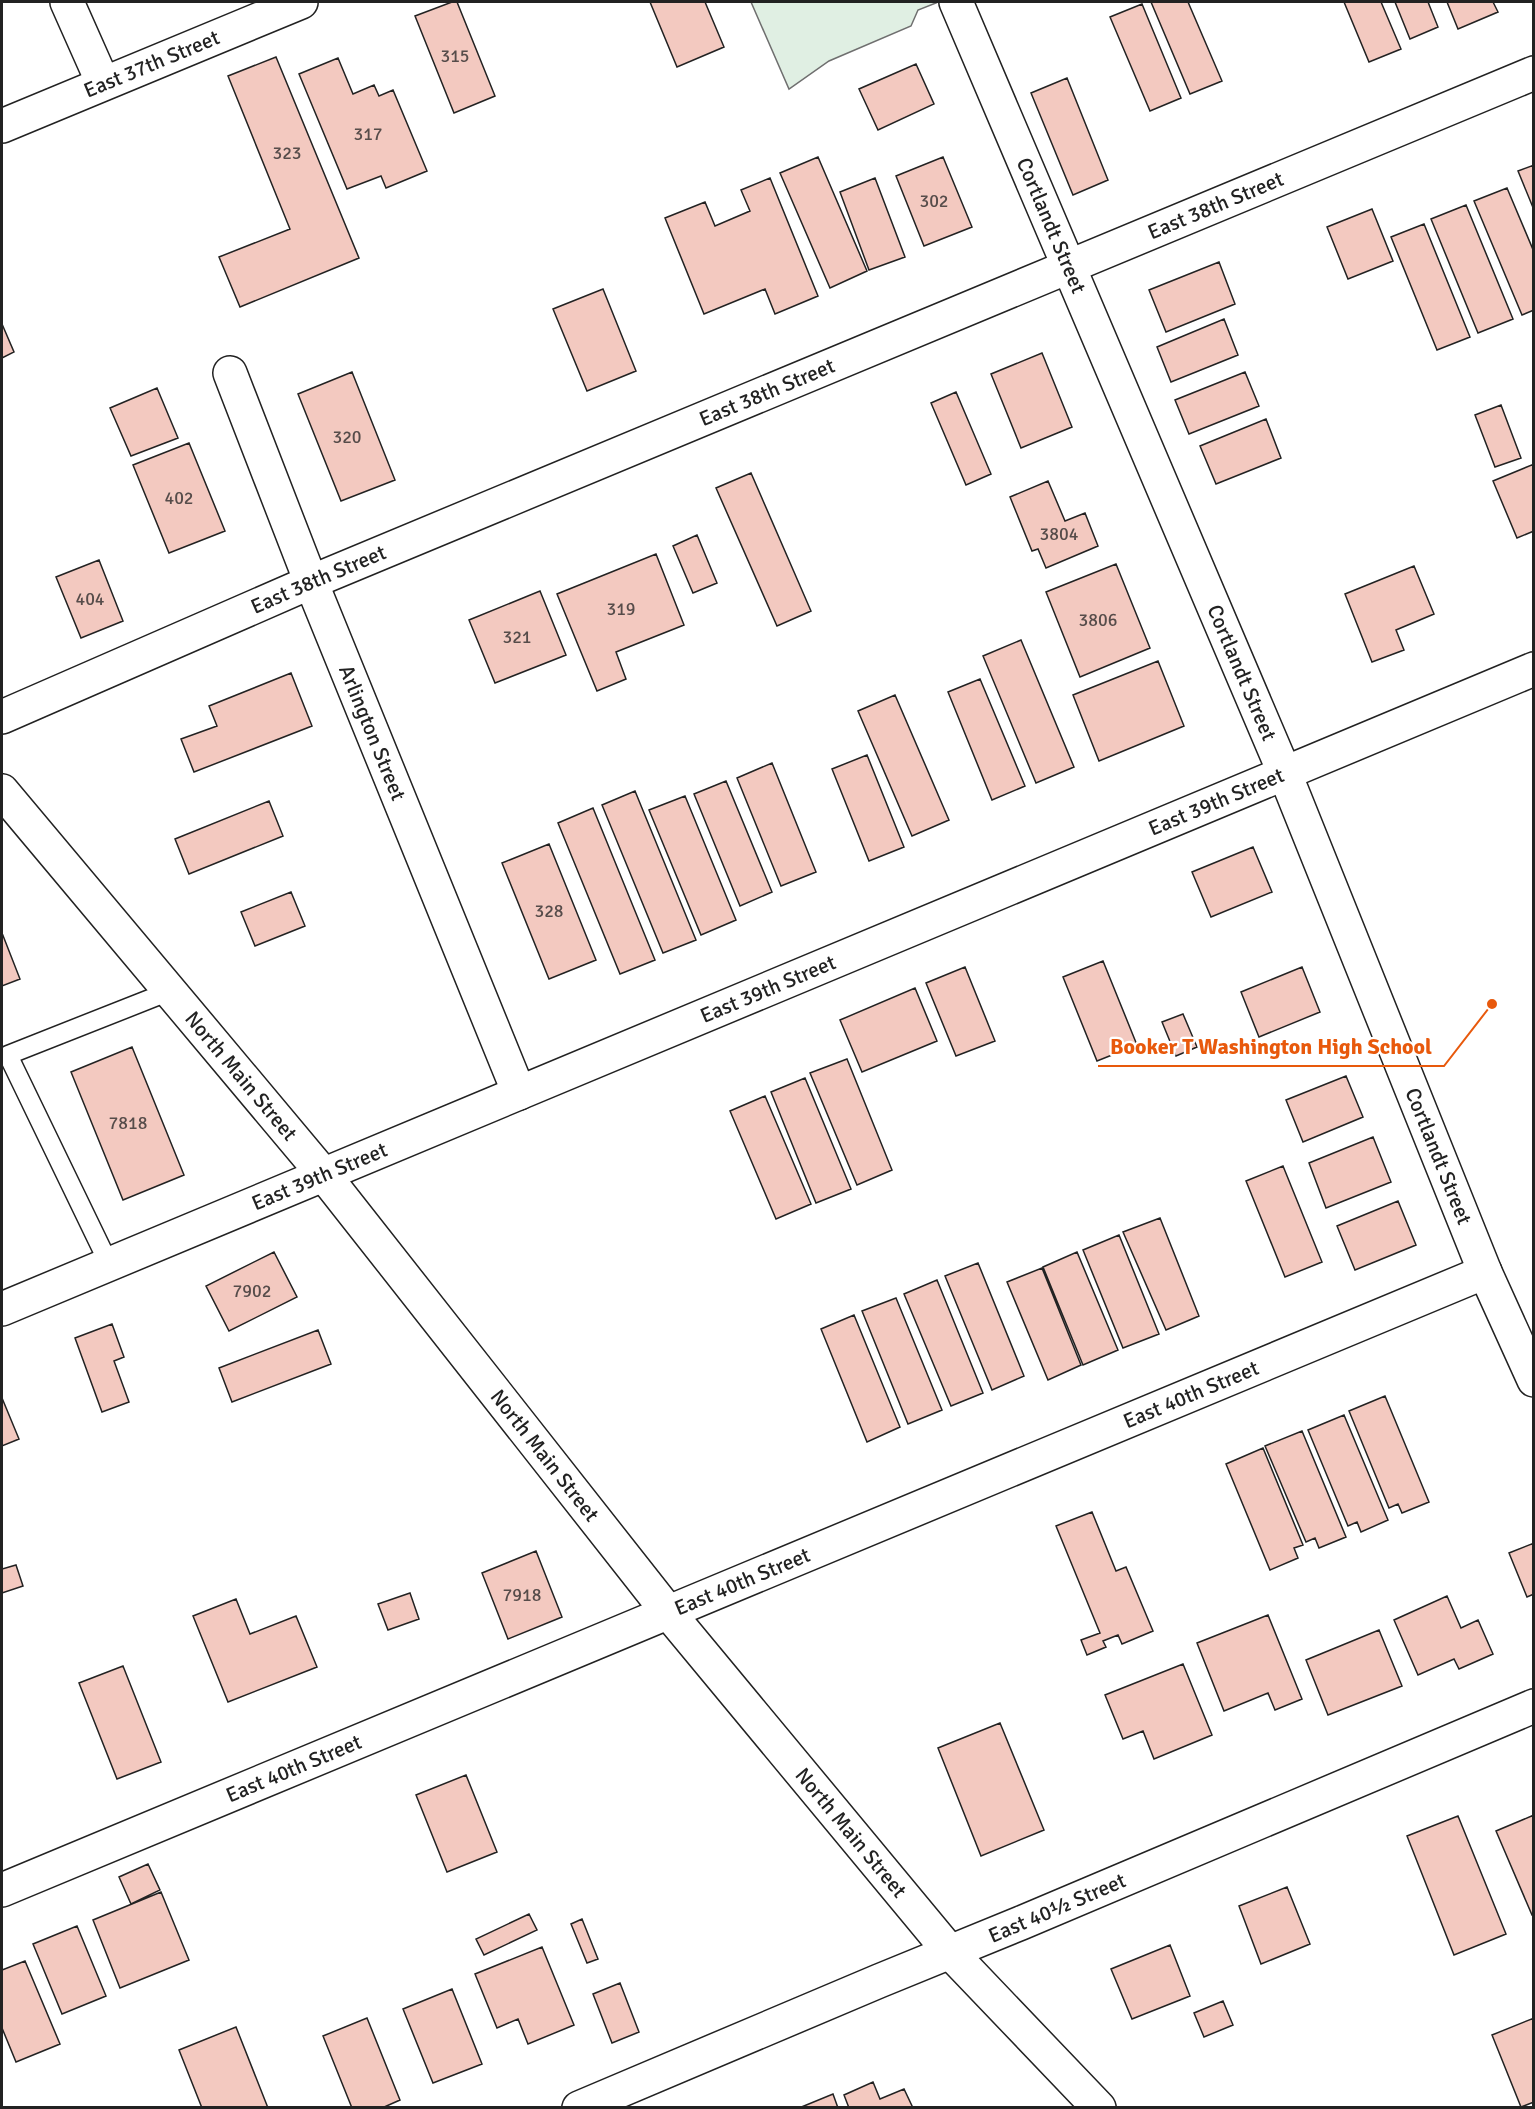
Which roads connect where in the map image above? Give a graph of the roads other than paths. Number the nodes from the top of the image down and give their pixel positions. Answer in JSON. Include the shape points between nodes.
{"nodes":[{"id":1,"x":67,"y":2,"type":"edge"},
{"id":2,"x":301,"y":2,"type":"edge"},
{"id":3,"x":956,"y":2,"type":"edge"},
{"id":4,"x":1533,"y":73,"type":"edge"},
{"id":5,"x":103,"y":83,"type":"junction"},
{"id":6,"x":2,"y":126,"type":"edge"},
{"id":7,"x":1069,"y":266,"type":"junction"},
{"id":8,"x":230,"y":373,"type":"dead end"},
{"id":9,"x":311,"y":582,"type":"junction"},
{"id":10,"x":1533,"y":669,"type":"edge"},
{"id":11,"x":2,"y":717,"type":"edge"},
{"id":12,"x":1285,"y":774,"type":"junction"},
{"id":13,"x":2,"y":791,"type":"edge"},
{"id":14,"x":170,"y":992,"type":"junction"},
{"id":15,"x":519,"y":1093,"type":"junction"},
{"id":16,"x":324,"y":1174,"type":"junction"},
{"id":17,"x":109,"y":1264,"type":"junction"},
{"id":18,"x":1485,"y":1272,"type":"junction"},
{"id":19,"x":2,"y":1309,"type":"edge"},
{"id":20,"x":1533,"y":1380,"type":"edge"},
{"id":21,"x":668,"y":1612,"type":"junction"},
{"id":22,"x":1533,"y":1706,"type":"edge"},
{"id":23,"x":2,"y":1890,"type":"edge"},
{"id":24,"x":950,"y":1952,"type":"junction"},
{"id":25,"x":579,"y":2108,"type":"edge"},
{"id":26,"x":1100,"y":2108,"type":"edge"}],
"edges":[{"from":1,"to":5,"type":"street"},
{"from":2,"to":5,"type":"street","name":"East 37th Street"},
{"from":3,"to":7,"type":"street","name":"Cortlandt Street"},
{"from":4,"to":7,"type":"street","name":"East 38th Street"},
{"from":5,"to":6,"type":"street","name":"East 37th Street"},
{"from":7,"to":9,"type":"street","name":"East 38th Street"},
{"from":7,"to":12,"type":"street","name":"Cortlandt Street"},
{"from":8,"to":9,"type":"street","name":"Arlington Street"},
{"from":9,"to":11,"type":"street","name":"East 38th Street"},
{"from":9,"to":15,"type":"street","name":"Arlington Street"},
{"from":10,"to":12,"type":"street","name":"East 39th Street"},
{"from":12,"to":15,"type":"street","name":"East 39th Street"},
{"from":12,"to":18,"type":"street","name":"Cortlandt Street"},
{"from":13,"to":14,"type":"street","name":"North Main Street"},
{"from":14,"to":16,"type":"street","name":"North Main Street"},
{"from":14,"to":17,"type":"lane","via":[[8,1055]]},
{"from":15,"to":16,"type":"street","name":"East 39th Street"},
{"from":16,"to":17,"type":"street","name":"East 39th Street"},
{"from":16,"to":21,"type":"street","name":"North Main Street"},
{"from":17,"to":19,"type":"street","name":"East 39th Street"},
{"from":18,"to":20,"type":"street","name":"Cortlandt Street"},
{"from":18,"to":21,"type":"street","name":"East 40th Street"},
{"from":21,"to":23,"type":"street","name":"East 40th Street"},
{"from":21,"to":24,"type":"street","name":"North Main Street"},
{"from":22,"to":24,"type":"street","name":"East 40½ Street"},
{"from":24,"to":25,"type":"street","name":"East 40½ Street"},
{"from":24,"to":26,"type":"street","name":"North Main Street"}]}
